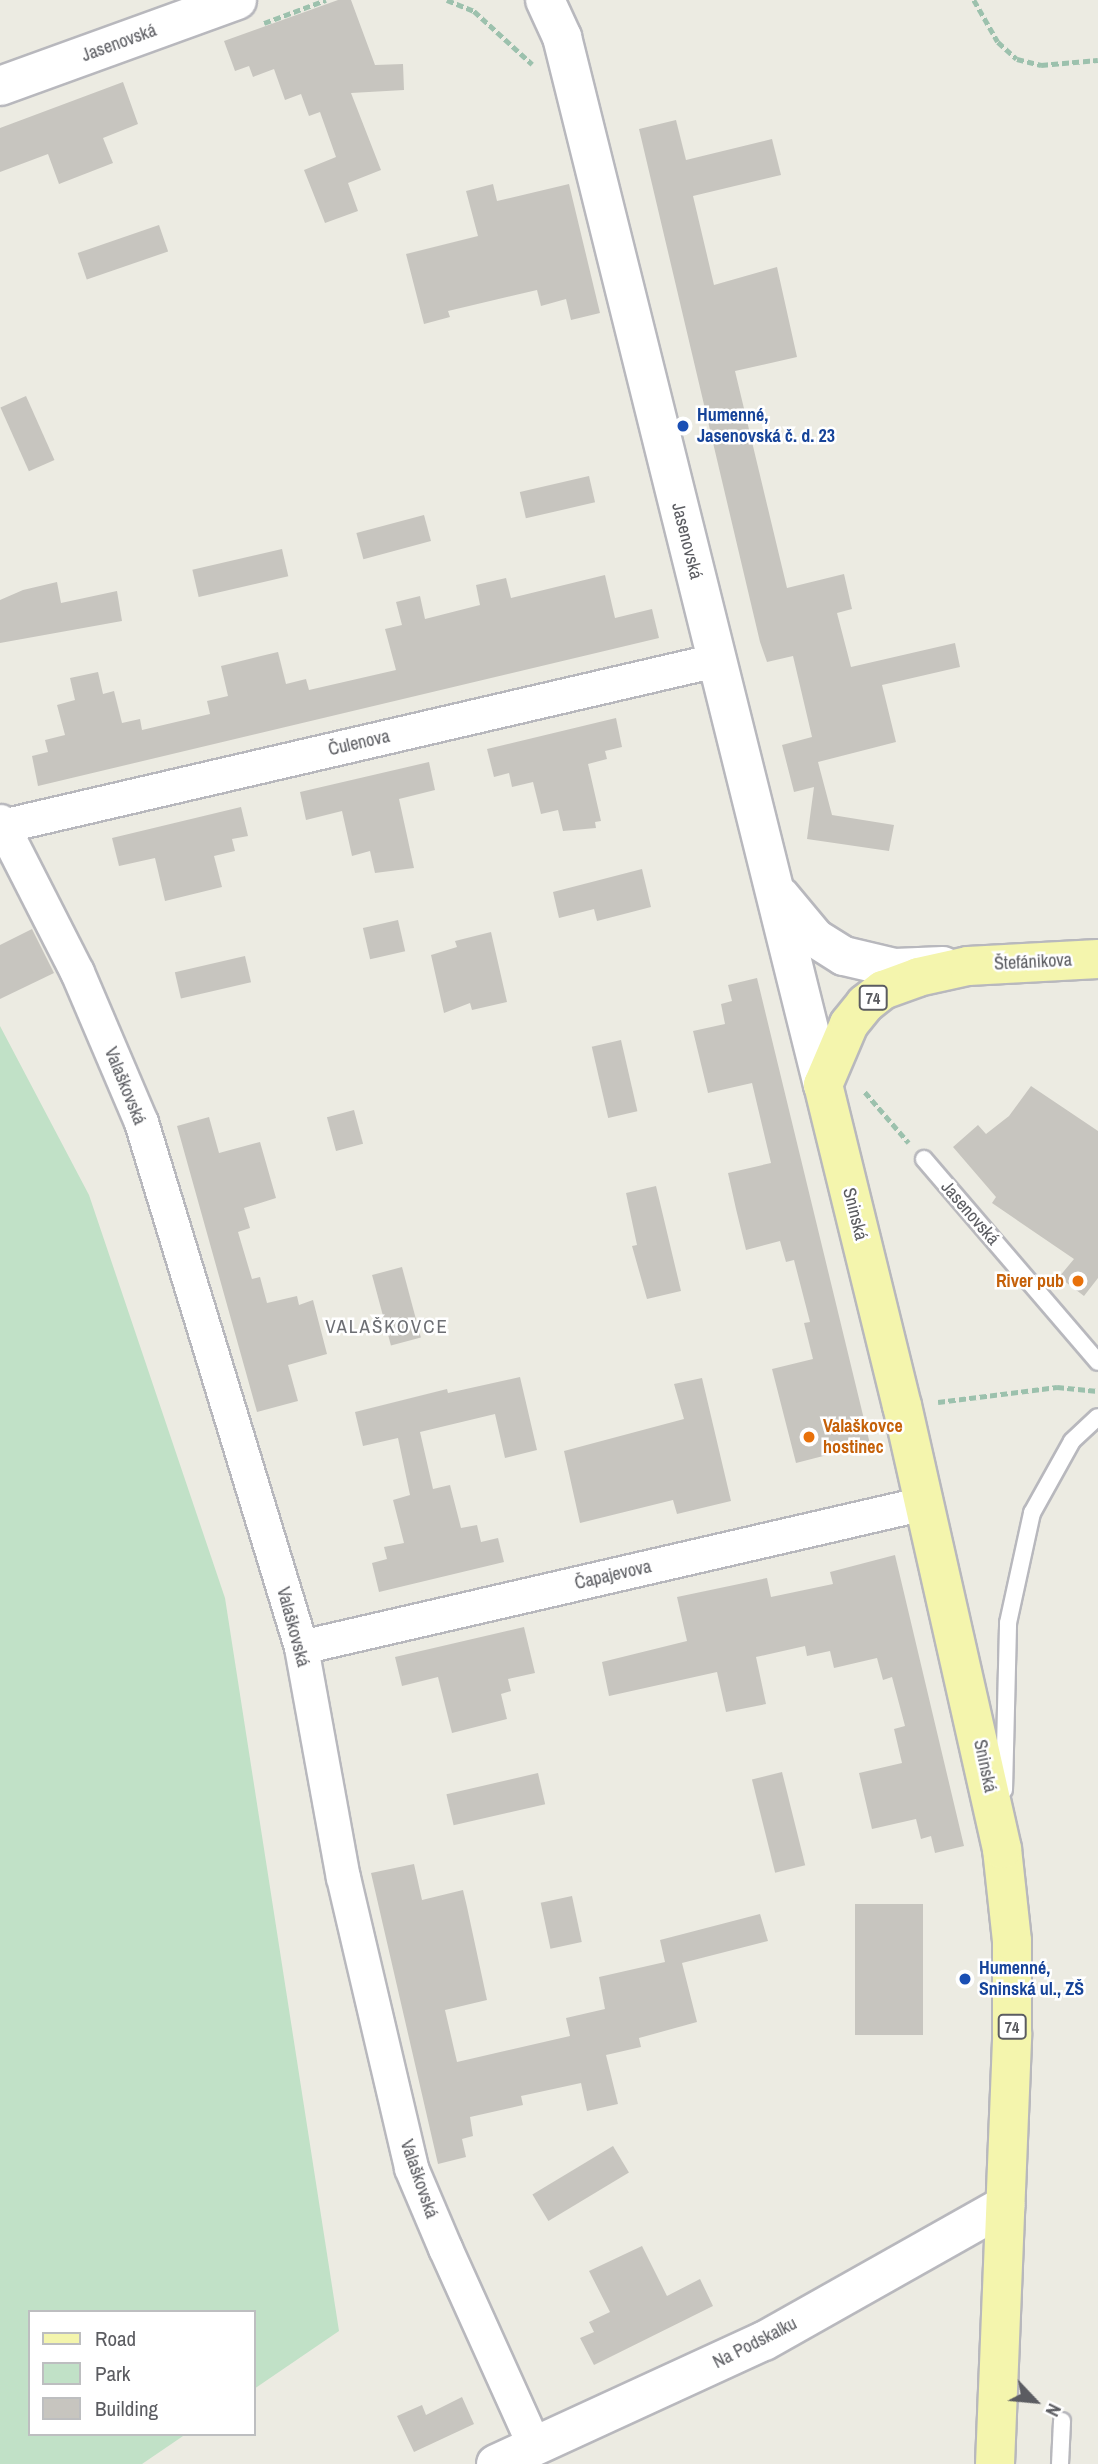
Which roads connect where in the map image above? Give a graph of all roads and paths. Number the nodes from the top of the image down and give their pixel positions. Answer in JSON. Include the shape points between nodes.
{"nodes":[{"id":1,"x":237,"y":0,"type":"edge"},
{"id":2,"x":447,"y":0,"type":"edge"},
{"id":3,"x":545,"y":0,"type":"edge"},
{"id":4,"x":974,"y":0,"type":"edge"},
{"id":5,"x":1098,"y":60,"type":"edge"},
{"id":6,"x":541,"y":72,"type":"dead end"},
{"id":7,"x":0,"y":86,"type":"edge"},
{"id":8,"x":716,"y":660,"type":"junction"},
{"id":9,"x":1,"y":824,"type":"edge"},
{"id":10,"x":775,"y":889,"type":"junction"},
{"id":11,"x":1085,"y":959,"type":"edge"},
{"id":12,"x":968,"y":966,"type":"junction"},
{"id":13,"x":823,"y":1085,"type":"junction"},
{"id":14,"x":865,"y":1092,"type":"dead end"},
{"id":15,"x":924,"y":1159,"type":"joint"},
{"id":16,"x":1098,"y":1362,"type":"edge"},
{"id":17,"x":1098,"y":1391,"type":"edge"},
{"id":18,"x":926,"y":1403,"type":"dead end"},
{"id":19,"x":1098,"y":1417,"type":"edge"},
{"id":20,"x":924,"y":1503,"type":"junction"},
{"id":21,"x":301,"y":1647,"type":"junction"},
{"id":22,"x":1002,"y":1849,"type":"junction"},
{"id":23,"x":1005,"y":2205,"type":"junction"},
{"id":24,"x":1062,"y":2421,"type":"dead end"},
{"id":25,"x":535,"y":2447,"type":"junction"},
{"id":26,"x":496,"y":2464,"type":"edge"},
{"id":27,"x":995,"y":2464,"type":"edge"},
{"id":28,"x":1060,"y":2464,"type":"edge"}],
"edges":[{"from":1,"to":7,"type":"street","name":"Jasenovská"},
{"from":2,"to":6,"type":"path","via":[[474,11]]},
{"from":3,"to":8,"type":"street","name":"Jasenovská","via":[[562,37]]},
{"from":4,"to":5,"type":"path","via":[[998,42],[1017,59],[1041,65]]},
{"from":8,"to":9,"type":"street","name":"Čulenova"},
{"from":8,"to":10,"type":"street","name":"Jasenovská"},
{"from":9,"to":21,"type":"street","name":"Valaškovská","via":[[77,972],[141,1122]]},
{"from":10,"to":12,"type":"street","via":[[807,930],[844,956],[895,968]]},
{"from":10,"to":13,"type":"street","name":"Jasenovská"},
{"from":11,"to":12,"type":"main road","name":"Štefánikova","number":"74"},
{"from":12,"to":13,"type":"main road","number":"74","via":[[918,977],[883,990],[865,1004],[837,1046]]},
{"from":13,"to":20,"type":"main road","name":"Sninská","number":"74"},
{"from":14,"to":15,"type":"path"},
{"from":15,"to":16,"type":"lane","name":"Jasenovská"},
{"from":17,"to":18,"type":"path","via":[[1057,1387]]},
{"from":19,"to":22,"type":"lane","via":[[1072,1441],[1032,1513],[1008,1623]]},
{"from":20,"to":21,"type":"street","name":"Čapajevova"},
{"from":20,"to":22,"type":"main road","name":"Sninská","number":"74"},
{"from":21,"to":25,"type":"street","name":"Valaškovská","via":[[343,1877],[411,2168]]},
{"from":22,"to":23,"type":"main road","name":"Sninská","number":"74","via":[[1012,1941]]},
{"from":23,"to":25,"type":"street","name":"Na Podskalku","via":[[764,2341]]},
{"from":23,"to":27,"type":"main road","name":"Sninská","number":"74"},
{"from":24,"to":28,"type":"lane"},
{"from":25,"to":26,"type":"street","name":"Na Podskalku"}]}
